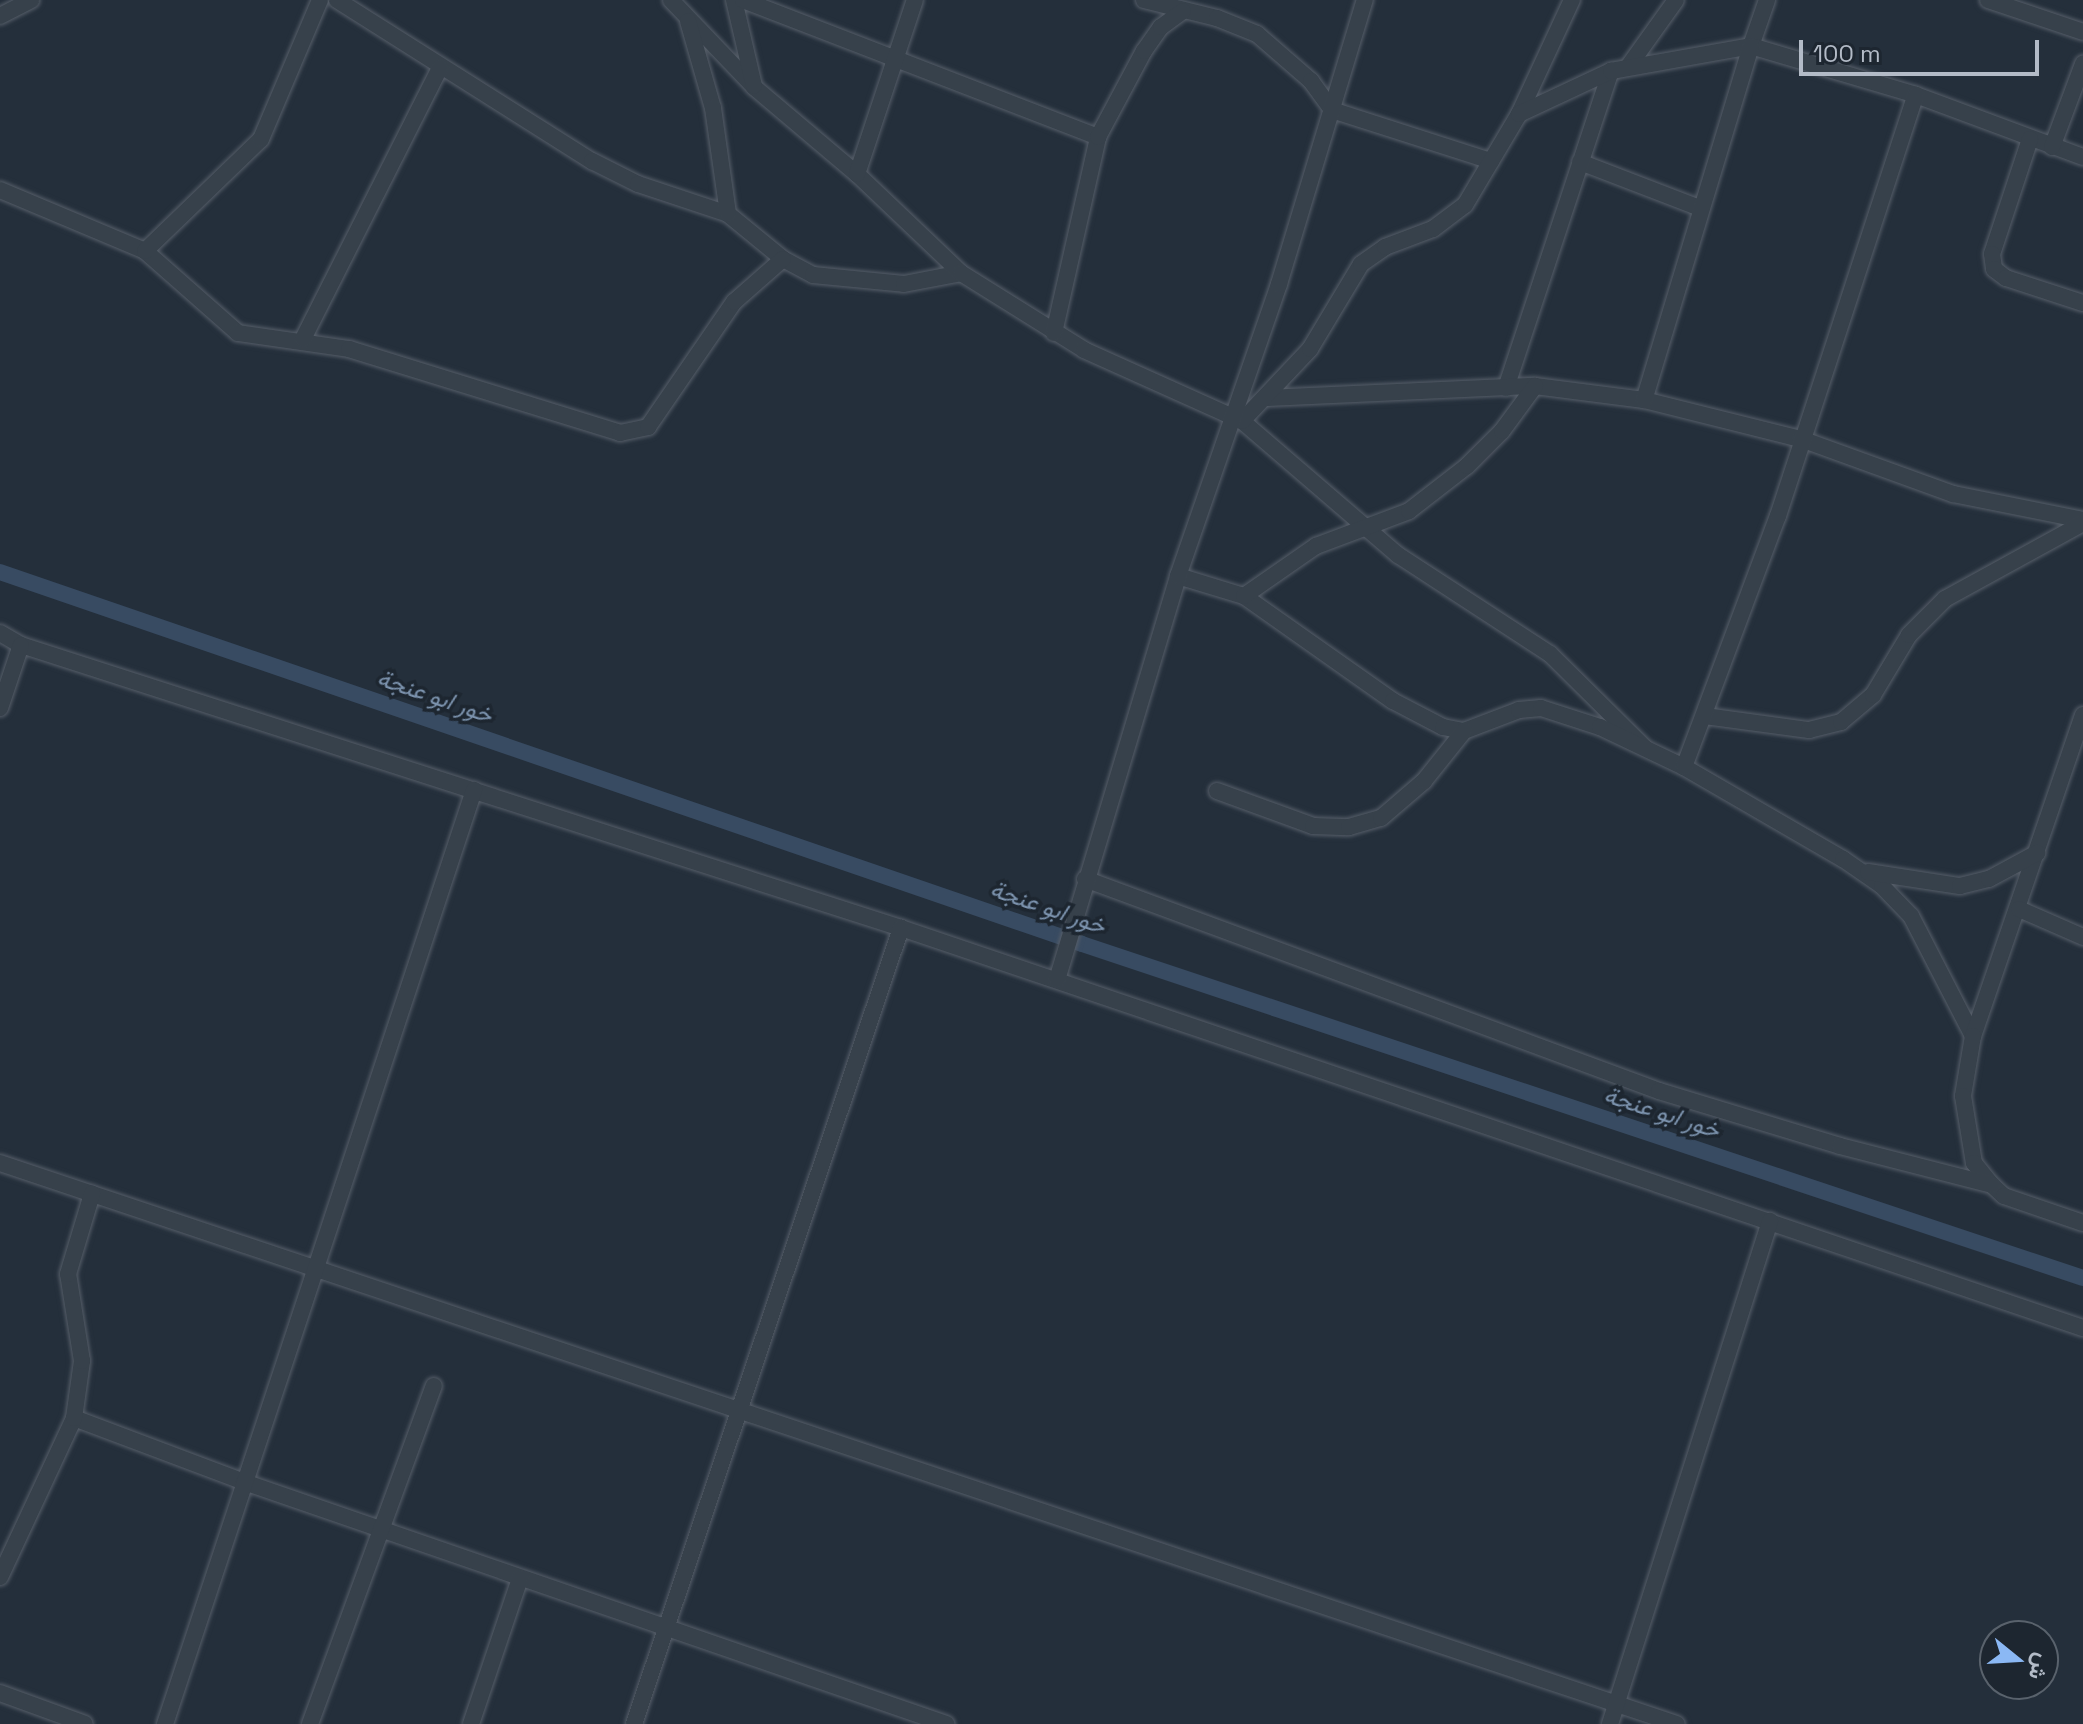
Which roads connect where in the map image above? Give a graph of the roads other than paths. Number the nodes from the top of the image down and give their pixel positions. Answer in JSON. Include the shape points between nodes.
{"nodes":[{"id":1,"x":31,"y":0,"type":"edge"},
{"id":2,"x":320,"y":0,"type":"edge"},
{"id":3,"x":337,"y":0,"type":"edge"},
{"id":4,"x":671,"y":0,"type":"edge"},
{"id":5,"x":734,"y":0,"type":"edge"},
{"id":6,"x":743,"y":0,"type":"edge"},
{"id":7,"x":915,"y":0,"type":"edge"},
{"id":8,"x":1144,"y":0,"type":"edge"},
{"id":9,"x":1365,"y":0,"type":"edge"},
{"id":10,"x":1572,"y":0,"type":"edge"},
{"id":11,"x":1676,"y":0,"type":"edge"},
{"id":12,"x":1767,"y":0,"type":"edge"},
{"id":13,"x":1988,"y":0,"type":"edge"},
{"id":14,"x":1183,"y":11,"type":"junction"},
{"id":15,"x":0,"y":16,"type":"edge"},
{"id":16,"x":686,"y":16,"type":"junction"},
{"id":17,"x":2083,"y":32,"type":"edge"},
{"id":18,"x":1751,"y":46,"type":"junction"},
{"id":19,"x":893,"y":59,"type":"junction"},
{"id":20,"x":2083,"y":64,"type":"edge"},
{"id":21,"x":440,"y":68,"type":"junction"},
{"id":22,"x":1620,"y":69,"type":"junction"},
{"id":23,"x":754,"y":87,"type":"junction"},
{"id":24,"x":1916,"y":95,"type":"junction"},
{"id":25,"x":1332,"y":110,"type":"junction"},
{"id":26,"x":1519,"y":114,"type":"junction"},
{"id":27,"x":1098,"y":137,"type":"junction"},
{"id":28,"x":2030,"y":139,"type":"junction"},
{"id":29,"x":2052,"y":147,"type":"junction"},
{"id":30,"x":2083,"y":157,"type":"edge"},
{"id":31,"x":1491,"y":161,"type":"junction"},
{"id":32,"x":1580,"y":162,"type":"junction"},
{"id":33,"x":857,"y":174,"type":"junction"},
{"id":34,"x":0,"y":190,"type":"edge"},
{"id":35,"x":1700,"y":208,"type":"junction"},
{"id":36,"x":728,"y":214,"type":"junction"},
{"id":37,"x":145,"y":251,"type":"junction"},
{"id":38,"x":783,"y":259,"type":"junction"},
{"id":39,"x":961,"y":273,"type":"junction"},
{"id":40,"x":2083,"y":303,"type":"edge"},
{"id":41,"x":1054,"y":333,"type":"junction"},
{"id":42,"x":303,"y":339,"type":"junction"},
{"id":43,"x":1535,"y":386,"type":"junction"},
{"id":44,"x":1506,"y":388,"type":"junction"},
{"id":45,"x":1267,"y":398,"type":"junction"},
{"id":46,"x":1644,"y":400,"type":"junction"},
{"id":47,"x":1237,"y":418,"type":"junction"},
{"id":48,"x":1801,"y":439,"type":"junction"},
{"id":49,"x":2083,"y":521,"type":"edge"},
{"id":50,"x":1366,"y":527,"type":"junction"},
{"id":51,"x":1178,"y":576,"type":"junction"},
{"id":52,"x":1244,"y":596,"type":"junction"},
{"id":53,"x":0,"y":633,"type":"edge"},
{"id":54,"x":21,"y":645,"type":"junction"},
{"id":55,"x":0,"y":708,"type":"edge"},
{"id":56,"x":2083,"y":715,"type":"edge"},
{"id":57,"x":1705,"y":716,"type":"junction"},
{"id":58,"x":1464,"y":731,"type":"junction"},
{"id":59,"x":1644,"y":747,"type":"junction"},
{"id":60,"x":1684,"y":767,"type":"junction"},
{"id":61,"x":474,"y":790,"type":"junction"},
{"id":62,"x":1217,"y":791,"type":"dead end"},
{"id":63,"x":2037,"y":853,"type":"junction"},
{"id":64,"x":1861,"y":871,"type":"junction"},
{"id":65,"x":1085,"y":879,"type":"junction"},
{"id":66,"x":2019,"y":909,"type":"junction"},
{"id":67,"x":901,"y":928,"type":"junction"},
{"id":68,"x":2083,"y":937,"type":"edge"},
{"id":69,"x":1057,"y":980,"type":"junction"},
{"id":70,"x":1973,"y":1036,"type":"junction"},
{"id":71,"x":0,"y":1163,"type":"edge"},
{"id":72,"x":1992,"y":1185,"type":"junction"},
{"id":73,"x":92,"y":1194,"type":"junction"},
{"id":74,"x":1770,"y":1221,"type":"junction"},
{"id":75,"x":2083,"y":1223,"type":"edge"},
{"id":76,"x":313,"y":1270,"type":"junction"},
{"id":77,"x":2083,"y":1328,"type":"edge"},
{"id":78,"x":434,"y":1386,"type":"dead end"},
{"id":79,"x":738,"y":1413,"type":"junction"},
{"id":80,"x":74,"y":1418,"type":"junction"},
{"id":81,"x":244,"y":1482,"type":"junction"},
{"id":82,"x":383,"y":1530,"type":"junction"},
{"id":83,"x":0,"y":1577,"type":"edge"},
{"id":84,"x":520,"y":1578,"type":"junction"},
{"id":85,"x":666,"y":1629,"type":"junction"},
{"id":86,"x":0,"y":1693,"type":"edge"},
{"id":87,"x":1618,"y":1704,"type":"junction"},
{"id":88,"x":85,"y":1724,"type":"edge"},
{"id":89,"x":165,"y":1724,"type":"edge"},
{"id":90,"x":310,"y":1724,"type":"edge"},
{"id":91,"x":471,"y":1724,"type":"edge"},
{"id":92,"x":634,"y":1724,"type":"edge"},
{"id":93,"x":946,"y":1724,"type":"edge"},
{"id":94,"x":1610,"y":1724,"type":"edge"},
{"id":95,"x":1677,"y":1724,"type":"edge"}],
"edges":[{"from":1,"to":15,"type":"street"},
{"from":2,"to":37,"type":"street","via":[[261,139]]},
{"from":3,"to":21,"type":"street"},
{"from":4,"to":16,"type":"street"},
{"from":5,"to":23,"type":"street"},
{"from":6,"to":19,"type":"street"},
{"from":7,"to":19,"type":"street"},
{"from":8,"to":14,"type":"street"},
{"from":9,"to":25,"type":"street"},
{"from":10,"to":26,"type":"street"},
{"from":11,"to":22,"type":"street"},
{"from":12,"to":18,"type":"street"},
{"from":13,"to":17,"type":"street"},
{"from":14,"to":25,"type":"street","via":[[1237,24],[1273,45]]},
{"from":14,"to":27,"type":"street","via":[[1161,27],[1144,51]]},
{"from":16,"to":23,"type":"street"},
{"from":16,"to":36,"type":"street","via":[[713,108]]},
{"from":18,"to":22,"type":"street"},
{"from":18,"to":24,"type":"street"},
{"from":18,"to":35,"type":"street"},
{"from":19,"to":27,"type":"street"},
{"from":19,"to":33,"type":"street"},
{"from":20,"to":29,"type":"street"},
{"from":21,"to":36,"type":"street","via":[[592,161],[638,184]]},
{"from":21,"to":42,"type":"street"},
{"from":22,"to":26,"type":"street"},
{"from":22,"to":32,"type":"street"},
{"from":23,"to":33,"type":"street"},
{"from":24,"to":28,"type":"street"},
{"from":24,"to":48,"type":"street"},
{"from":25,"to":31,"type":"street"},
{"from":25,"to":47,"type":"street"},
{"from":26,"to":31,"type":"street"},
{"from":27,"to":41,"type":"street"},
{"from":28,"to":29,"type":"street"},
{"from":28,"to":40,"type":"street","via":[[1992,254],[1994,269],[2006,278]]},
{"from":29,"to":30,"type":"street"},
{"from":31,"to":45,"type":"street","via":[[1465,205],[1449,219],[1385,247],[1361,264],[1310,349]]},
{"from":32,"to":35,"type":"street"},
{"from":32,"to":44,"type":"street"},
{"from":33,"to":39,"type":"street"},
{"from":34,"to":37,"type":"street"},
{"from":35,"to":46,"type":"street"},
{"from":36,"to":38,"type":"street"},
{"from":37,"to":42,"type":"street","via":[[238,333]]},
{"from":38,"to":39,"type":"street","via":[[813,275],[864,283],[929,282]]},
{"from":38,"to":42,"type":"street","via":[[734,302],[661,412],[639,432],[611,432],[439,374]]},
{"from":39,"to":41,"type":"street"},
{"from":41,"to":47,"type":"street","via":[[1112,365]]},
{"from":43,"to":44,"type":"street"},
{"from":43,"to":46,"type":"street"},
{"from":43,"to":50,"type":"street","via":[[1502,431],[1467,466],[1409,511]]},
{"from":44,"to":45,"type":"street"},
{"from":45,"to":47,"type":"street"},
{"from":46,"to":48,"type":"street"},
{"from":47,"to":50,"type":"street"},
{"from":47,"to":51,"type":"street"},
{"from":48,"to":49,"type":"street","via":[[1953,494]]},
{"from":48,"to":57,"type":"street"},
{"from":49,"to":57,"type":"street","via":[[1945,599],[1909,635],[1873,695],[1841,722],[1809,730]]},
{"from":50,"to":52,"type":"street","via":[[1316,546]]},
{"from":50,"to":59,"type":"street","via":[[1398,555],[1550,654]]},
{"from":51,"to":52,"type":"street"},
{"from":51,"to":65,"type":"street"},
{"from":52,"to":58,"type":"street","via":[[1417,716]]},
{"from":53,"to":54,"type":"street"},
{"from":54,"to":55,"type":"street"},
{"from":54,"to":61,"type":"street"},
{"from":56,"to":63,"type":"street"},
{"from":57,"to":60,"type":"street"},
{"from":58,"to":59,"type":"street","via":[[1519,710],[1541,708]]},
{"from":58,"to":62,"type":"street","via":[[1424,781],[1381,818],[1349,827],[1313,826]]},
{"from":59,"to":60,"type":"street"},
{"from":60,"to":64,"type":"street"},
{"from":61,"to":67,"type":"street"},
{"from":61,"to":76,"type":"street"},
{"from":63,"to":64,"type":"street","via":[[1989,879],[1960,886]]},
{"from":63,"to":66,"type":"street"},
{"from":64,"to":70,"type":"street","via":[[1911,916]]},
{"from":65,"to":69,"type":"street"},
{"from":65,"to":72,"type":"street","via":[[1659,1091]]},
{"from":66,"to":68,"type":"street"},
{"from":66,"to":70,"type":"street"},
{"from":67,"to":69,"type":"street"},
{"from":67,"to":79,"type":"street"},
{"from":69,"to":74,"type":"street"},
{"from":70,"to":72,"type":"street","via":[[1963,1096],[1966,1129],[1974,1163]]},
{"from":71,"to":73,"type":"street"},
{"from":72,"to":75,"type":"street","via":[[2004,1196]]},
{"from":73,"to":76,"type":"street"},
{"from":73,"to":80,"type":"street","via":[[68,1274],[82,1361]]},
{"from":74,"to":77,"type":"street"},
{"from":74,"to":87,"type":"street"},
{"from":76,"to":79,"type":"street"},
{"from":76,"to":81,"type":"street"},
{"from":78,"to":82,"type":"street"},
{"from":79,"to":85,"type":"street"},
{"from":79,"to":87,"type":"street"},
{"from":80,"to":81,"type":"street"},
{"from":80,"to":83,"type":"street"},
{"from":81,"to":82,"type":"street"},
{"from":81,"to":89,"type":"street"},
{"from":82,"to":84,"type":"street"},
{"from":82,"to":90,"type":"street"},
{"from":84,"to":85,"type":"street"},
{"from":84,"to":91,"type":"street"},
{"from":85,"to":92,"type":"street"},
{"from":85,"to":93,"type":"street"},
{"from":86,"to":88,"type":"street"},
{"from":87,"to":94,"type":"street"},
{"from":87,"to":95,"type":"street"}]}
